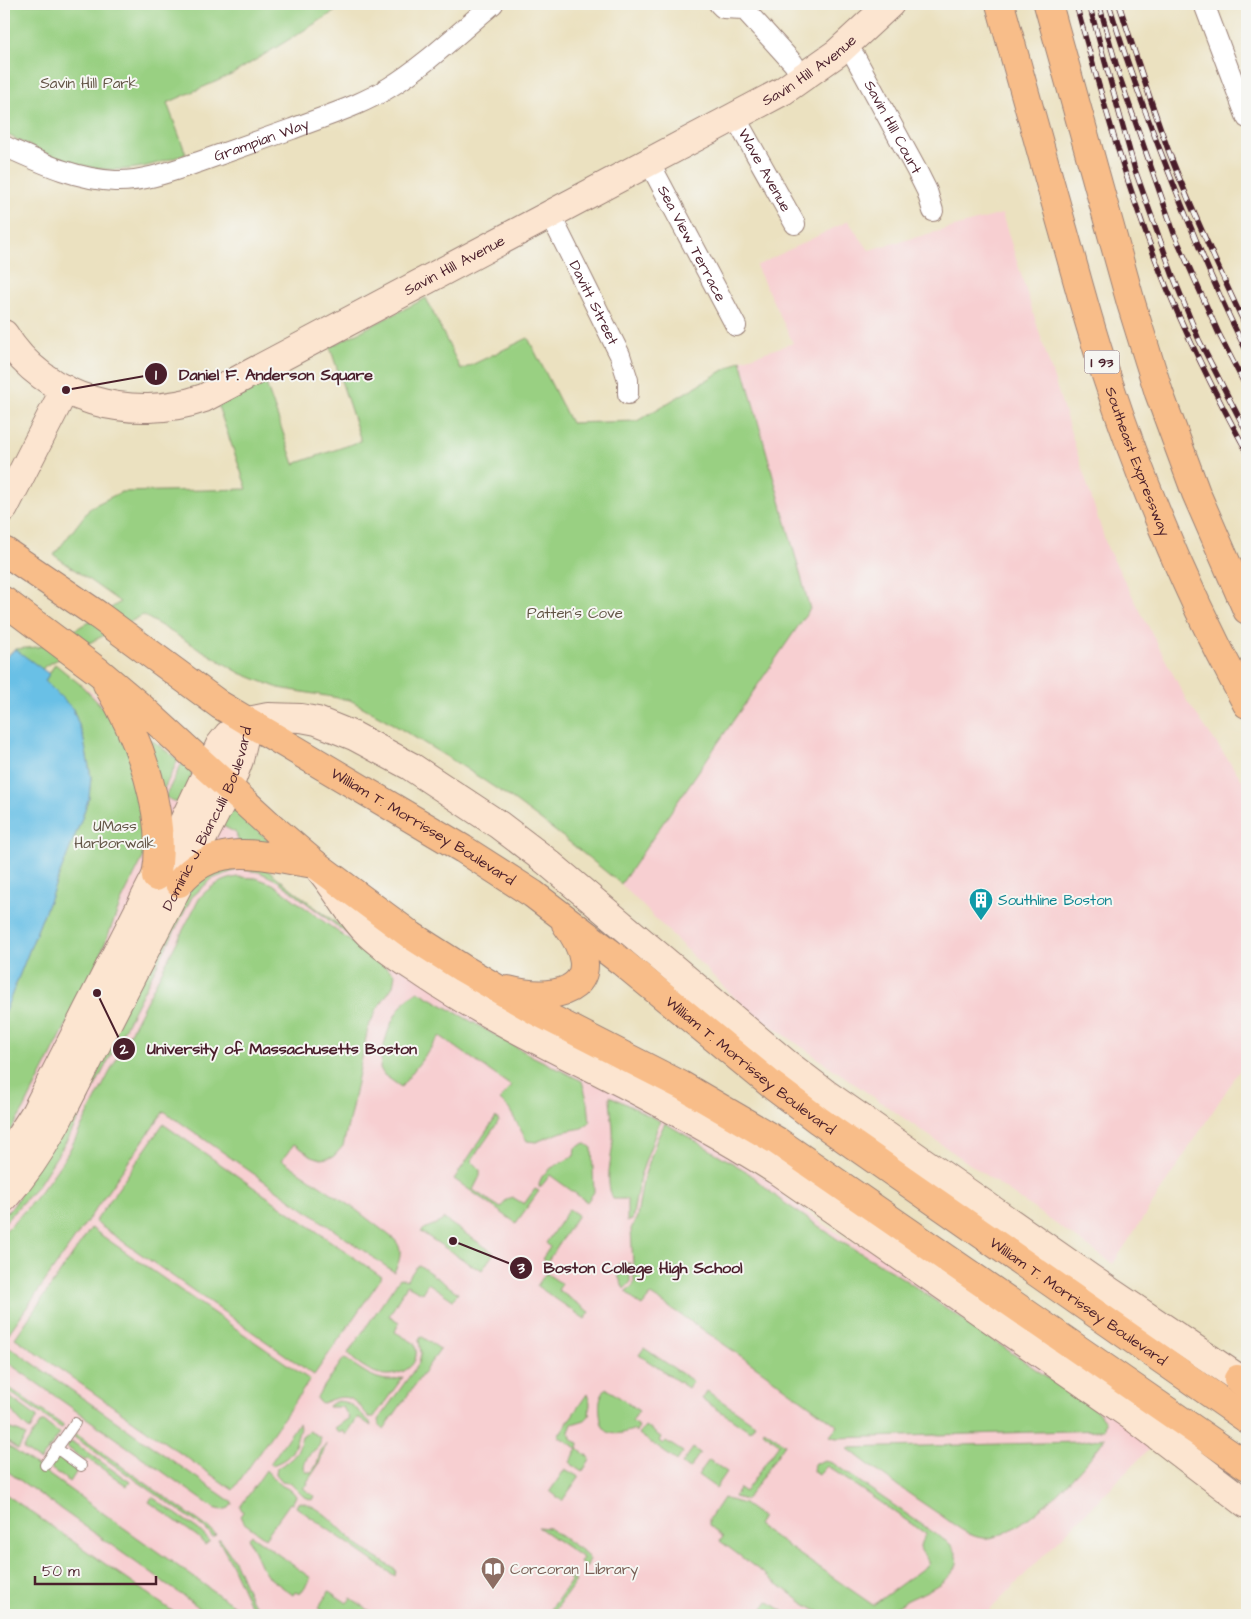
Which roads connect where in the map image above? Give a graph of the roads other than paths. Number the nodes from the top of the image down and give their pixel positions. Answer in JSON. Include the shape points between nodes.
{"nodes":[{"id":1,"x":493,"y":4,"type":"edge"},
{"id":2,"x":719,"y":4,"type":"edge"},
{"id":3,"x":890,"y":4,"type":"edge"},
{"id":4,"x":1000,"y":4,"type":"edge"},
{"id":5,"x":1048,"y":4,"type":"edge"},
{"id":6,"x":1204,"y":4,"type":"edge"},
{"id":7,"x":744,"y":6,"type":"edge"},
{"id":8,"x":846,"y":46,"type":"junction"},
{"id":9,"x":804,"y":78,"type":"junction"},
{"id":10,"x":735,"y":117,"type":"junction"},
{"id":11,"x":1247,"y":118,"type":"edge"},
{"id":12,"x":4,"y":146,"type":"edge"},
{"id":13,"x":649,"y":162,"type":"junction"},
{"id":14,"x":933,"y":211,"type":"dead end"},
{"id":15,"x":550,"y":214,"type":"junction"},
{"id":16,"x":796,"y":224,"type":"dead end"},
{"id":17,"x":736,"y":326,"type":"dead end"},
{"id":18,"x":4,"y":334,"type":"edge"},
{"id":19,"x":65,"y":389,"type":"junction"},
{"id":20,"x":628,"y":394,"type":"dead end"},
{"id":21,"x":4,"y":508,"type":"edge"},
{"id":22,"x":4,"y":551,"type":"edge"},
{"id":23,"x":14,"y":609,"type":"edge"},
{"id":24,"x":1247,"y":610,"type":"edge"},
{"id":25,"x":99,"y":672,"type":"junction"},
{"id":26,"x":1247,"y":704,"type":"edge"},
{"id":27,"x":248,"y":721,"type":"junction"},
{"id":28,"x":208,"y":768,"type":"junction"},
{"id":29,"x":229,"y":787,"type":"junction"},
{"id":30,"x":315,"y":864,"type":"junction"},
{"id":31,"x":167,"y":880,"type":"junction"},
{"id":32,"x":554,"y":910,"type":"junction"},
{"id":33,"x":486,"y":983,"type":"junction"},
{"id":34,"x":4,"y":1161,"type":"edge"},
{"id":35,"x":4,"y":1198,"type":"edge"},
{"id":36,"x":1244,"y":1383,"type":"edge"},
{"id":37,"x":1247,"y":1419,"type":"edge"},
{"id":38,"x":75,"y":1423,"type":"dead end"},
{"id":39,"x":56,"y":1448,"type":"junction"},
{"id":40,"x":1244,"y":1464,"type":"edge"},
{"id":41,"x":45,"y":1465,"type":"dead end"},
{"id":42,"x":81,"y":1466,"type":"dead end"},
{"id":43,"x":1247,"y":1504,"type":"edge"}],
"edges":[{"from":1,"to":12,"type":"street","name":"Grampian Way","via":[[419,66],[376,95],[255,143],[160,175],[129,181],[91,178],[50,167]]},
{"from":2,"to":7,"type":"street","via":[[723,8]]},
{"from":3,"to":8,"type":"street","name":"Savin Hill Avenue"},
{"from":4,"to":26,"type":"main road","name":"Southeast Expressway","number":"I 93","via":[[1106,378],[1174,552]]},
{"from":5,"to":24,"type":"main road","via":[[1159,393],[1196,493]]},
{"from":6,"to":11,"type":"street"},
{"from":7,"to":9,"type":"street"},
{"from":8,"to":9,"type":"street","name":"Savin Hill Avenue"},
{"from":8,"to":14,"type":"street","name":"Savin Hill Court","via":[[913,163]]},
{"from":9,"to":10,"type":"street","name":"Savin Hill Avenue"},
{"from":10,"to":13,"type":"street","name":"Savin Hill Avenue"},
{"from":10,"to":16,"type":"street","name":"Wave Avenue"},
{"from":13,"to":15,"type":"street","name":"Savin Hill Avenue"},
{"from":13,"to":17,"type":"street","name":"Sea View Terrace"},
{"from":15,"to":19,"type":"street","name":"Savin Hill Avenue","via":[[204,398],[169,407],[131,408]]},
{"from":15,"to":20,"type":"street","name":"Davitt Street","via":[[620,355],[628,380]]},
{"from":18,"to":19,"type":"street","name":"Savin Hill Avenue","via":[[34,369]]},
{"from":19,"to":21,"type":"street"},
{"from":22,"to":27,"type":"main road","name":"William T. Morrissey Boulevard","via":[[98,615],[205,695]]},
{"from":23,"to":25,"type":"main road"},
{"from":25,"to":28,"type":"main road"},
{"from":25,"to":31,"type":"main road","via":[[120,708],[147,771],[156,818],[158,862]]},
{"from":27,"to":28,"type":"street","name":"Dominic J. Bianculli Boulevard","via":[[228,735]]},
{"from":27,"to":29,"type":"street","name":"Dominic J. Bianculli Boulevard"},
{"from":27,"to":32,"type":"main road","name":"William T. Morrissey Boulevard","via":[[486,863]]},
{"from":27,"to":36,"type":"street","name":"William T. Morrissey Boulevard","via":[[289,717],[333,727],[384,751],[465,802],[545,860],[819,1088]]},
{"from":28,"to":29,"type":"main road"},
{"from":28,"to":31,"type":"street","name":"Dominic J. Bianculli Boulevard","via":[[186,818]]},
{"from":29,"to":30,"type":"main road"},
{"from":29,"to":31,"type":"street","name":"Dominic J. Bianculli Boulevard"},
{"from":30,"to":31,"type":"main road","via":[[228,854]]},
{"from":30,"to":33,"type":"main road","via":[[388,919]]},
{"from":30,"to":43,"type":"street","via":[[360,925],[404,961],[497,1019],[653,1098],[776,1170],[1137,1420]]},
{"from":31,"to":34,"type":"street","name":"Dominic J. Bianculli Boulevard","via":[[35,1113]]},
{"from":31,"to":35,"type":"street","name":"Dominic J. Bianculli Boulevard","via":[[44,1146]]},
{"from":32,"to":33,"type":"main road","via":[[583,954],[583,972],[577,982],[567,990],[550,995],[524,994]]},
{"from":32,"to":37,"type":"main road","name":"William T. Morrissey Boulevard","via":[[818,1120]]},
{"from":33,"to":40,"type":"main road","via":[[572,1031],[705,1098],[777,1141]]},
{"from":38,"to":39,"type":"lane"},
{"from":39,"to":41,"type":"lane"},
{"from":39,"to":42,"type":"lane"}]}
